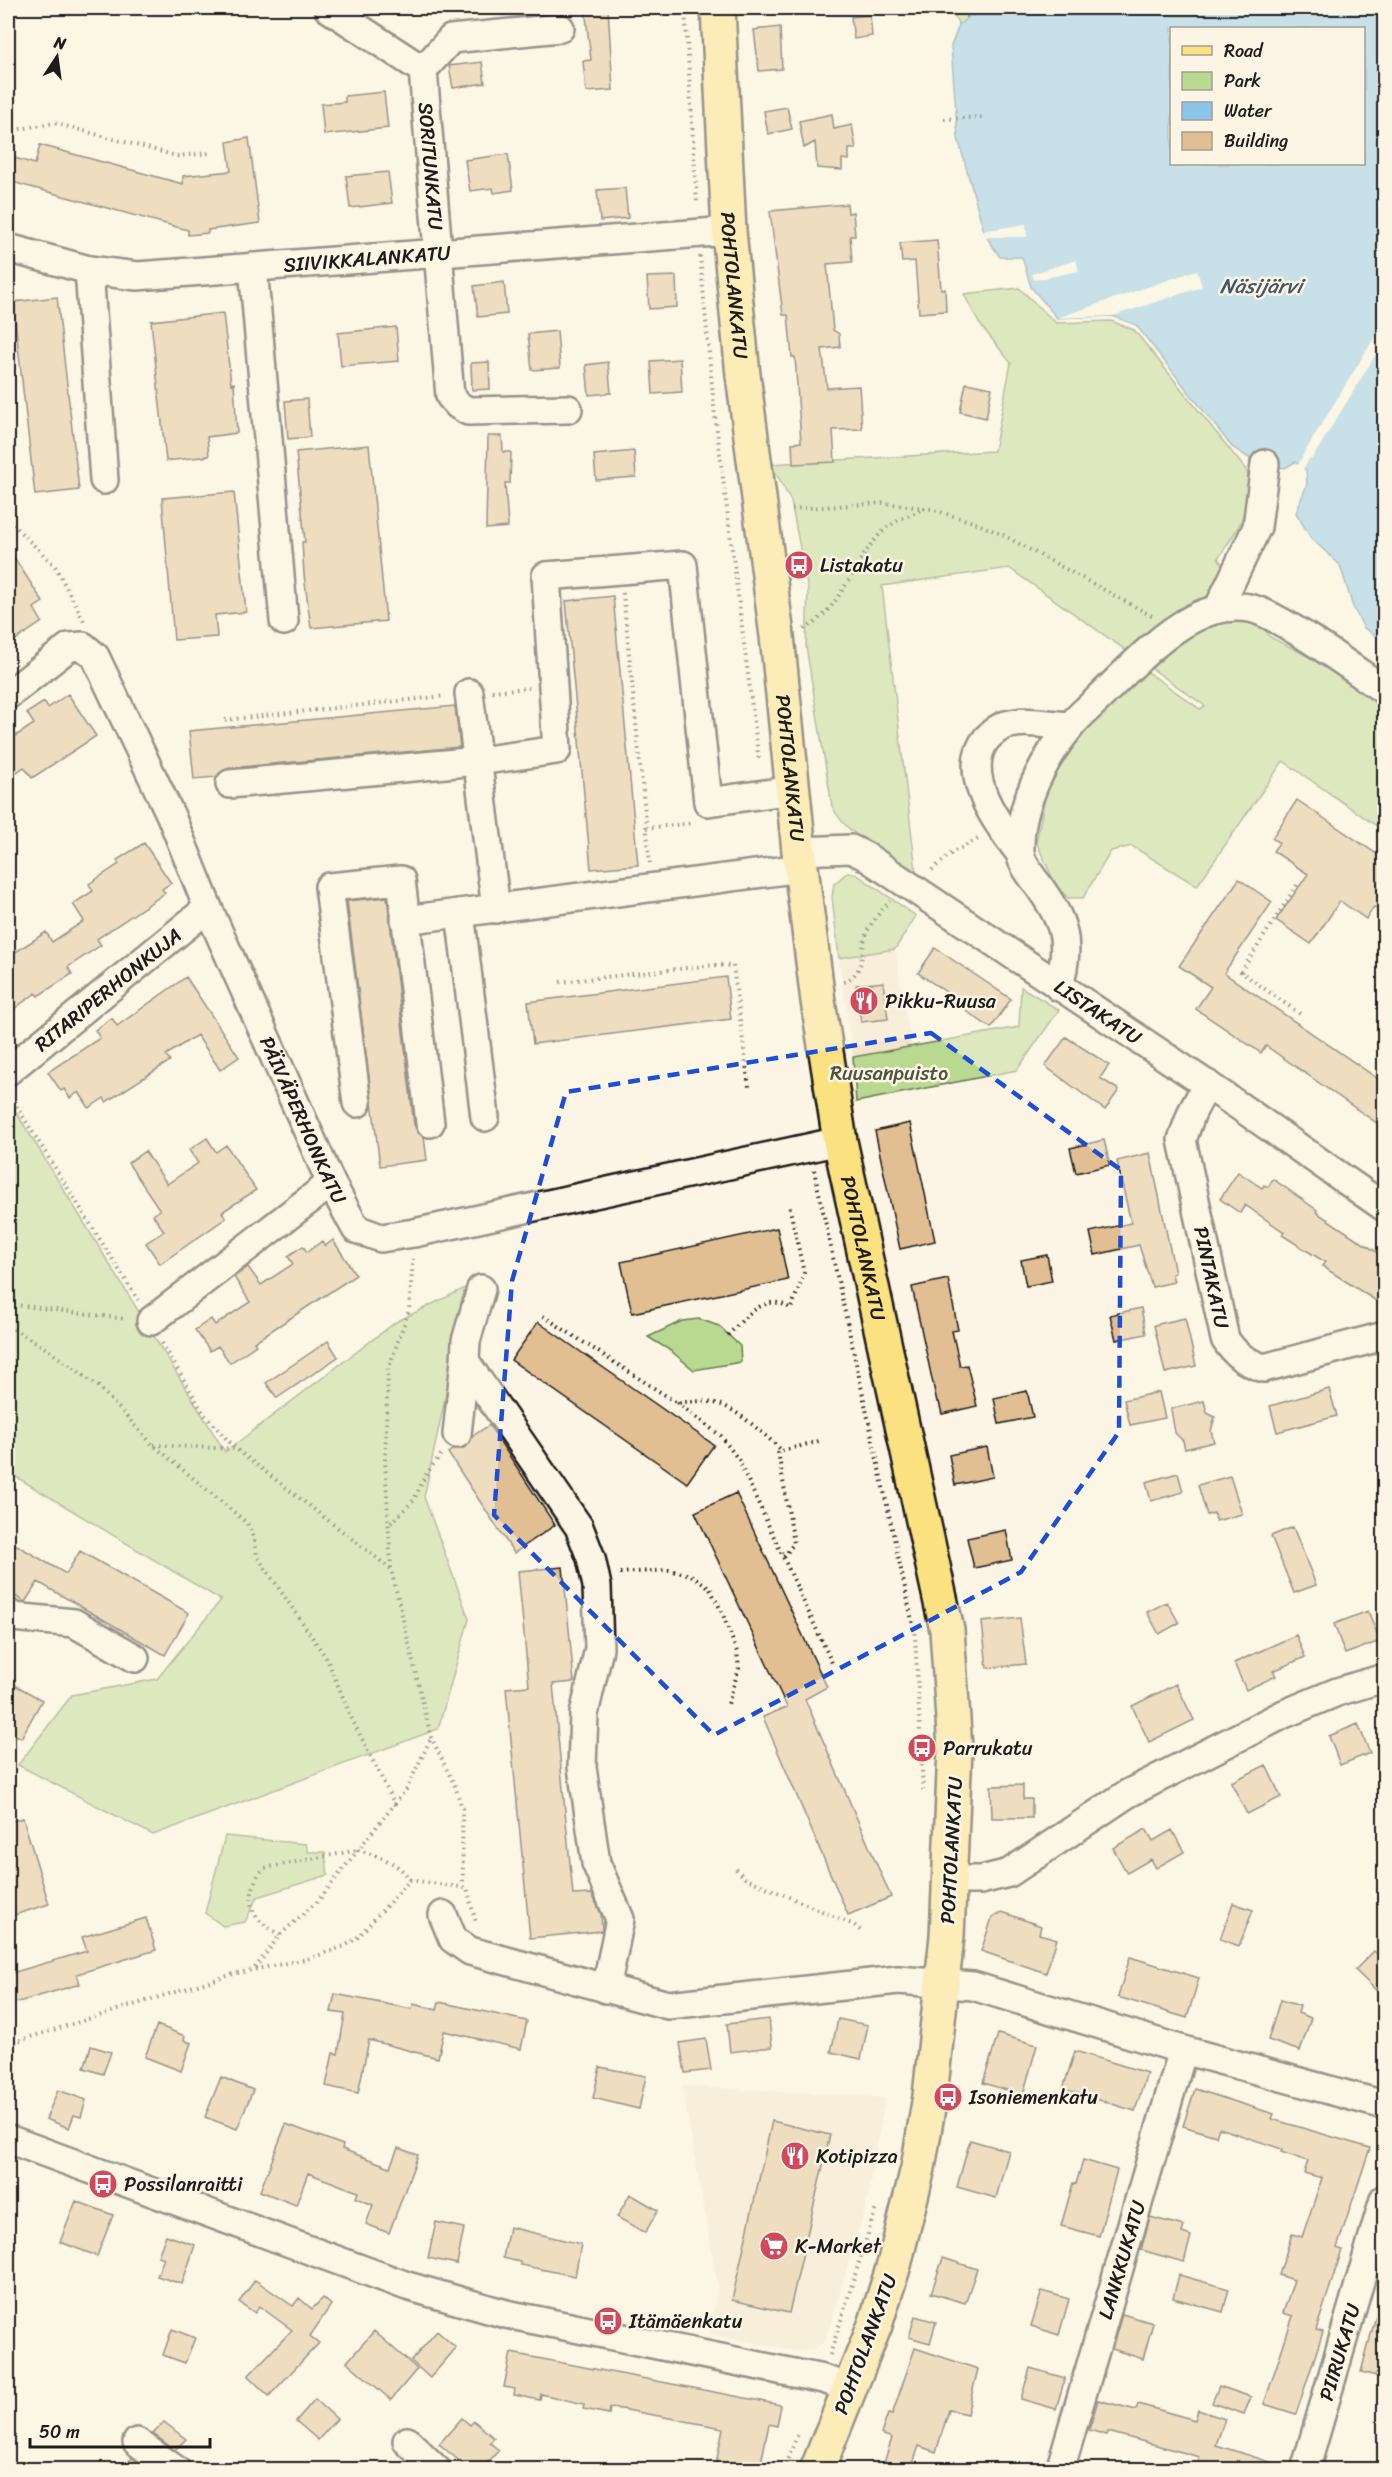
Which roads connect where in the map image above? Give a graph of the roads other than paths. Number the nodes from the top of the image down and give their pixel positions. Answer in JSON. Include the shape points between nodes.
{"nodes":[{"id":1,"x":328,"y":8,"type":"edge"},
{"id":2,"x":718,"y":8,"type":"edge"},
{"id":3,"x":560,"y":28,"type":"dead end"},
{"id":4,"x":423,"y":70,"type":"junction"},
{"id":5,"x":714,"y":232,"type":"junction"},
{"id":6,"x":8,"y":248,"type":"edge"},
{"id":7,"x":436,"y":253,"type":"junction"},
{"id":8,"x":253,"y":267,"type":"junction"},
{"id":9,"x":89,"y":270,"type":"junction"},
{"id":10,"x":568,"y":409,"type":"dead end"},
{"id":11,"x":1265,"y":464,"type":"dead end"},
{"id":12,"x":104,"y":480,"type":"dead end"},
{"id":13,"x":1218,"y":609,"type":"junction"},
{"id":14,"x":285,"y":621,"type":"dead end"},
{"id":15,"x":1384,"y":690,"type":"edge"},
{"id":16,"x":469,"y":693,"type":"road end"},
{"id":17,"x":8,"y":695,"type":"edge"},
{"id":18,"x":1070,"y":726,"type":"junction"},
{"id":19,"x":478,"y":761,"type":"junction"},
{"id":20,"x":230,"y":784,"type":"dead end"},
{"id":21,"x":778,"y":792,"type":"junction"},
{"id":22,"x":1020,"y":853,"type":"junction"},
{"id":23,"x":800,"y":859,"type":"junction"},
{"id":24,"x":208,"y":908,"type":"junction"},
{"id":25,"x":496,"y":909,"type":"junction"},
{"id":26,"x":460,"y":913,"type":"junction"},
{"id":27,"x":405,"y":920,"type":"junction"},
{"id":28,"x":1059,"y":987,"type":"junction"},
{"id":29,"x":8,"y":1071,"type":"edge"},
{"id":30,"x":1207,"y":1084,"type":"junction"},
{"id":31,"x":357,"y":1103,"type":"dead end"},
{"id":32,"x":485,"y":1116,"type":"dead end"},
{"id":33,"x":430,"y":1123,"type":"dead end"},
{"id":34,"x":825,"y":1144,"type":"junction"},
{"id":35,"x":331,"y":1183,"type":"junction"},
{"id":36,"x":1384,"y":1207,"type":"edge"},
{"id":37,"x":481,"y":1289,"type":"dead end"},
{"id":38,"x":152,"y":1321,"type":"road end"},
{"id":39,"x":1384,"y":1336,"type":"edge"},
{"id":40,"x":465,"y":1361,"type":"junction"},
{"id":41,"x":457,"y":1434,"type":"road end"},
{"id":42,"x":8,"y":1614,"type":"edge"},
{"id":43,"x":135,"y":1658,"type":"dead end"},
{"id":44,"x":1384,"y":1678,"type":"edge"},
{"id":45,"x":951,"y":1880,"type":"junction"},
{"id":46,"x":443,"y":1915,"type":"dead end"},
{"id":47,"x":942,"y":1983,"type":"junction"},
{"id":48,"x":606,"y":1989,"type":"junction"},
{"id":49,"x":1183,"y":2050,"type":"junction"},
{"id":50,"x":1384,"y":2105,"type":"edge"},
{"id":51,"x":8,"y":2139,"type":"edge"},
{"id":52,"x":1384,"y":2199,"type":"edge"},
{"id":53,"x":837,"y":2383,"type":"junction"},
{"id":54,"x":407,"y":2441,"type":"dead end"},
{"id":55,"x":137,"y":2442,"type":"dead end"},
{"id":56,"x":176,"y":2469,"type":"edge"},
{"id":57,"x":437,"y":2469,"type":"edge"},
{"id":58,"x":817,"y":2469,"type":"edge"},
{"id":59,"x":1060,"y":2469,"type":"edge"},
{"id":60,"x":1305,"y":2469,"type":"edge"}],
"edges":[{"from":1,"to":4,"type":"street"},
{"from":2,"to":5,"type":"main road","name":"POHTOLANKATU"},
{"from":3,"to":4,"type":"street","via":[[451,39]]},
{"from":4,"to":7,"type":"street","name":"SORITUNKATU"},
{"from":5,"to":7,"type":"street","name":"SIIVIKKALANKATU"},
{"from":5,"to":21,"type":"main road","name":"POHTOLANKATU","via":[[743,375],[777,636]]},
{"from":6,"to":9,"type":"street","name":"SIIVIKKALANKATU"},
{"from":7,"to":8,"type":"street","name":"SIIVIKKALANKATU"},
{"from":7,"to":10,"type":"street","name":"SORITUNKATU","via":[[450,396],[468,411]]},
{"from":8,"to":9,"type":"street","name":"SIIVIKKALANKATU","via":[[137,276]]},
{"from":8,"to":14,"type":"street"},
{"from":9,"to":12,"type":"street"},
{"from":11,"to":13,"type":"street","via":[[1257,527]]},
{"from":13,"to":15,"type":"street","via":[[1252,608],[1274,618]]},
{"from":13,"to":18,"type":"street","via":[[1176,630]]},
{"from":16,"to":19,"type":"street"},
{"from":17,"to":24,"type":"street","name":"PÄIVÄPERHONKATU","via":[[69,647],[83,646],[95,656],[171,816]]},
{"from":18,"to":22,"type":"street","via":[[1037,780],[1023,813]]},
{"from":18,"to":22,"type":"street","via":[[1005,725],[991,733],[977,756],[979,782],[1000,828]]},
{"from":19,"to":20,"type":"street"},
{"from":19,"to":21,"type":"street","via":[[557,750],[546,576],[684,566],[708,802]]},
{"from":19,"to":25,"type":"street"},
{"from":21,"to":23,"type":"main road","name":"POHTOLANKATU"},
{"from":22,"to":28,"type":"street","via":[[1063,927],[1066,952]]},
{"from":23,"to":25,"type":"street","name":"LISTAKATU","via":[[652,888]]},
{"from":23,"to":28,"type":"street","name":"LISTAKATU","via":[[851,849]]},
{"from":23,"to":34,"type":"main road","name":"POHTOLANKATU","via":[[818,1001]]},
{"from":24,"to":29,"type":"street","name":"RITARIPERHONKUJA"},
{"from":24,"to":35,"type":"street","name":"PÄIVÄPERHONKATU"},
{"from":25,"to":26,"type":"street","name":"LISTAKATU"},
{"from":26,"to":27,"type":"street","name":"LISTAKATU"},
{"from":26,"to":32,"type":"street"},
{"from":27,"to":31,"type":"street","via":[[401,880],[329,887]]},
{"from":27,"to":33,"type":"street"},
{"from":28,"to":30,"type":"street","name":"LISTAKATU"},
{"from":30,"to":36,"type":"street","name":"LISTAKATU"},
{"from":30,"to":39,"type":"street","name":"PINTAKATU","via":[[1182,1140],[1225,1339],[1234,1352],[1245,1362],[1264,1368]]},
{"from":34,"to":35,"type":"street","name":"PÄIVÄPERHONKATU","via":[[381,1238],[356,1229]]},
{"from":34,"to":45,"type":"main road","name":"POHTOLANKATU","via":[[947,1630],[955,1749]]},
{"from":35,"to":38,"type":"street"},
{"from":37,"to":40,"type":"street","via":[[466,1341]]},
{"from":40,"to":41,"type":"street"},
{"from":40,"to":48,"type":"street","via":[[579,1527],[594,1576],[599,1648],[584,1714],[582,1767],[596,1863],[620,1919]]},
{"from":42,"to":43,"type":"street","via":[[74,1623]]},
{"from":44,"to":45,"type":"street","via":[[1284,1714],[1127,1794],[1009,1873],[989,1879]]},
{"from":45,"to":47,"type":"main road","name":"POHTOLANKATU"},
{"from":46,"to":48,"type":"street","via":[[453,1939],[470,1951]]},
{"from":47,"to":48,"type":"street","via":[[898,1980],[668,2006]]},
{"from":47,"to":49,"type":"street","via":[[973,1986]]},
{"from":47,"to":53,"type":"main road","name":"POHTOLANKATU","via":[[918,2168],[894,2265]]},
{"from":49,"to":50,"type":"street"},
{"from":49,"to":59,"type":"street","name":"LANKKUKATU"},
{"from":51,"to":53,"type":"street","via":[[469,2306]]},
{"from":52,"to":60,"type":"street","name":"PIIRUKATU"},
{"from":53,"to":58,"type":"main road","name":"POHTOLANKATU"},
{"from":54,"to":57,"type":"street"},
{"from":55,"to":56,"type":"street"}]}
